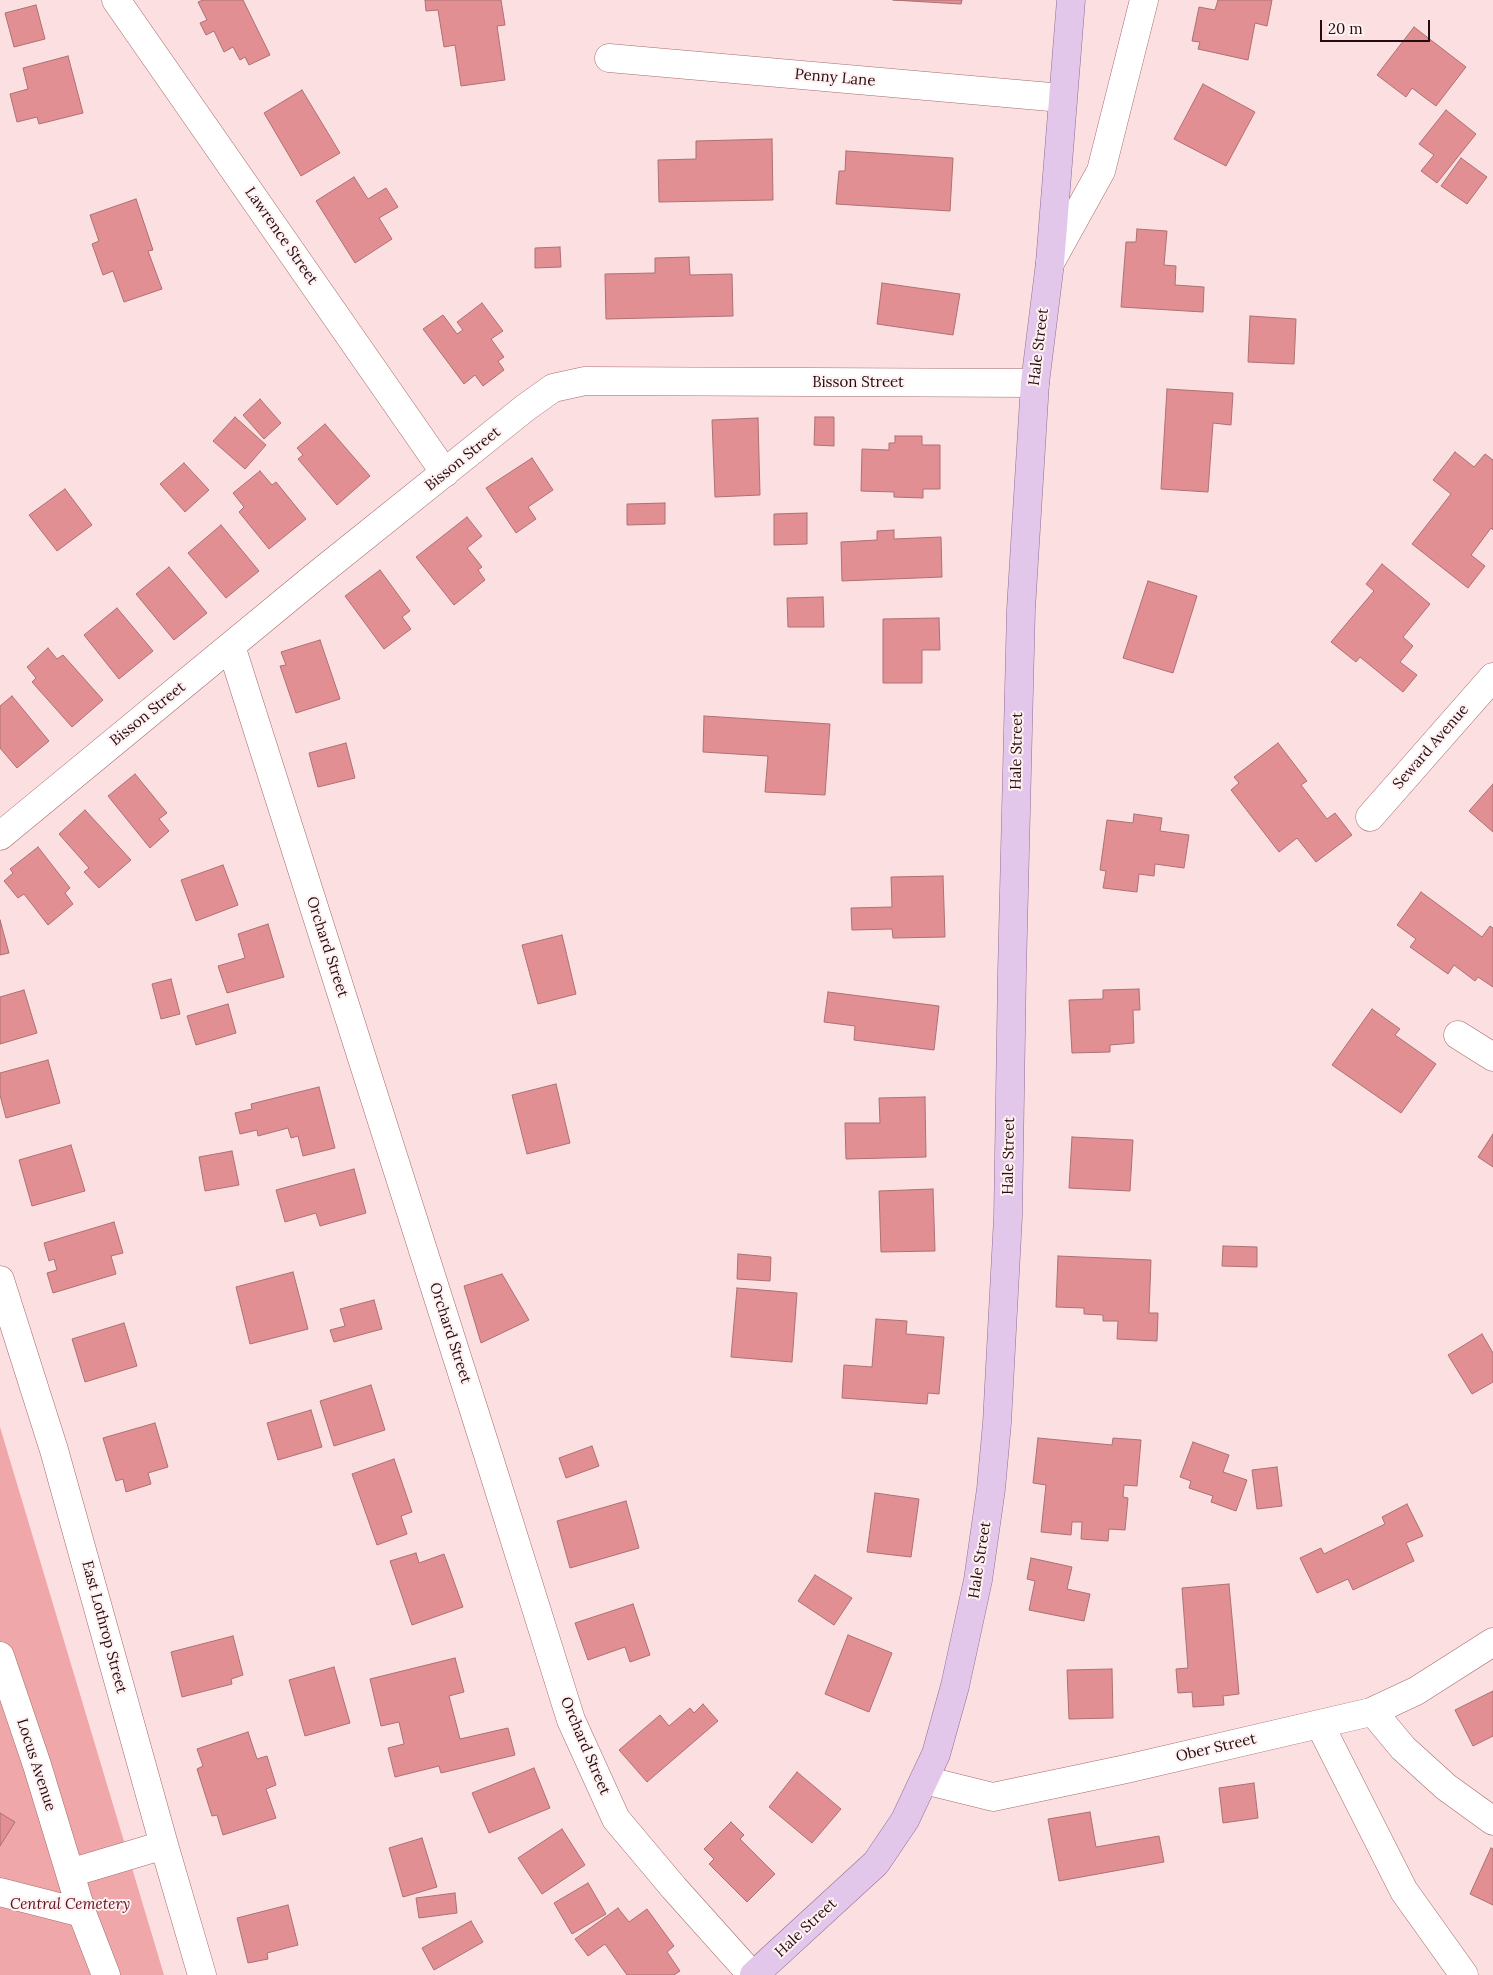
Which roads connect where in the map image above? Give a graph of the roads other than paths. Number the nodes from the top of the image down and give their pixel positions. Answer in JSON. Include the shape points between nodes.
{"nodes":[{"id":1,"x":116,"y":0,"type":"edge"},
{"id":2,"x":1071,"y":0,"type":"edge"},
{"id":3,"x":1144,"y":0,"type":"edge"},
{"id":4,"x":609,"y":58,"type":"dead end"},
{"id":5,"x":1062,"y":98,"type":"junction"},
{"id":6,"x":1050,"y":262,"type":"junction"},
{"id":7,"x":1035,"y":383,"type":"junction"},
{"id":8,"x":445,"y":473,"type":"junction"},
{"id":9,"x":231,"y":646,"type":"junction"},
{"id":10,"x":1493,"y":677,"type":"edge"},
{"id":11,"x":1370,"y":817,"type":"dead end"},
{"id":12,"x":0,"y":836,"type":"edge"},
{"id":13,"x":1458,"y":1035,"type":"dead end"},
{"id":14,"x":1493,"y":1057,"type":"edge"},
{"id":15,"x":0,"y":1280,"type":"edge"},
{"id":16,"x":1493,"y":1642,"type":"edge"},
{"id":17,"x":0,"y":1656,"type":"edge"},
{"id":18,"x":1373,"y":1712,"type":"junction"},
{"id":19,"x":1320,"y":1725,"type":"junction"},
{"id":20,"x":924,"y":1780,"type":"junction"},
{"id":21,"x":1493,"y":1822,"type":"edge"},
{"id":22,"x":164,"y":1845,"type":"junction"},
{"id":23,"x":70,"y":1874,"type":"junction"},
{"id":24,"x":0,"y":1892,"type":"edge"},
{"id":25,"x":82,"y":1913,"type":"junction"},
{"id":26,"x":106,"y":1975,"type":"edge"},
{"id":27,"x":202,"y":1975,"type":"edge"},
{"id":28,"x":753,"y":1975,"type":"edge"},
{"id":29,"x":1464,"y":1975,"type":"edge"}],
"edges":[{"from":1,"to":8,"type":"street","name":"Lawrence Street"},
{"from":2,"to":5,"type":"main road","name":"Hale Street"},
{"from":3,"to":6,"type":"street","name":"Hale Street","via":[[1101,171]]},
{"from":4,"to":5,"type":"street","name":"Penny Lane"},
{"from":5,"to":6,"type":"main road","name":"Hale Street"},
{"from":6,"to":7,"type":"main road","name":"Hale Street"},
{"from":7,"to":8,"type":"street","name":"Bisson Street","via":[[585,381],[553,388]]},
{"from":7,"to":20,"type":"main road","name":"Hale Street","via":[[1021,609],[1008,1216],[997,1424],[978,1580],[955,1686],[936,1754]]},
{"from":8,"to":9,"type":"street","name":"Bisson Street"},
{"from":9,"to":12,"type":"street","name":"Bisson Street"},
{"from":9,"to":28,"type":"street","name":"Orchard Street","via":[[571,1720],[616,1819]]},
{"from":10,"to":11,"type":"street","name":"Seward Avenue"},
{"from":13,"to":14,"type":"street"},
{"from":15,"to":22,"type":"street","name":"East Lothrop Street","via":[[54,1450]]},
{"from":16,"to":18,"type":"street","name":"Ober Street","via":[[1416,1691]]},
{"from":17,"to":23,"type":"street","name":"Locus Avenue"},
{"from":18,"to":19,"type":"street","name":"Ober Street"},
{"from":18,"to":21,"type":"street","via":[[1403,1748],[1446,1787]]},
{"from":19,"to":20,"type":"street","name":"Ober Street","via":[[993,1797]]},
{"from":19,"to":29,"type":"street","via":[[1404,1891]]},
{"from":20,"to":28,"type":"main road","name":"Hale Street","via":[[905,1820],[876,1863]]},
{"from":22,"to":23,"type":"street"},
{"from":22,"to":27,"type":"street","name":"East Lothrop Street"},
{"from":23,"to":25,"type":"street","name":"Locus Avenue"},
{"from":24,"to":25,"type":"street"},
{"from":25,"to":26,"type":"street","name":"Locus Avenue"}]}
